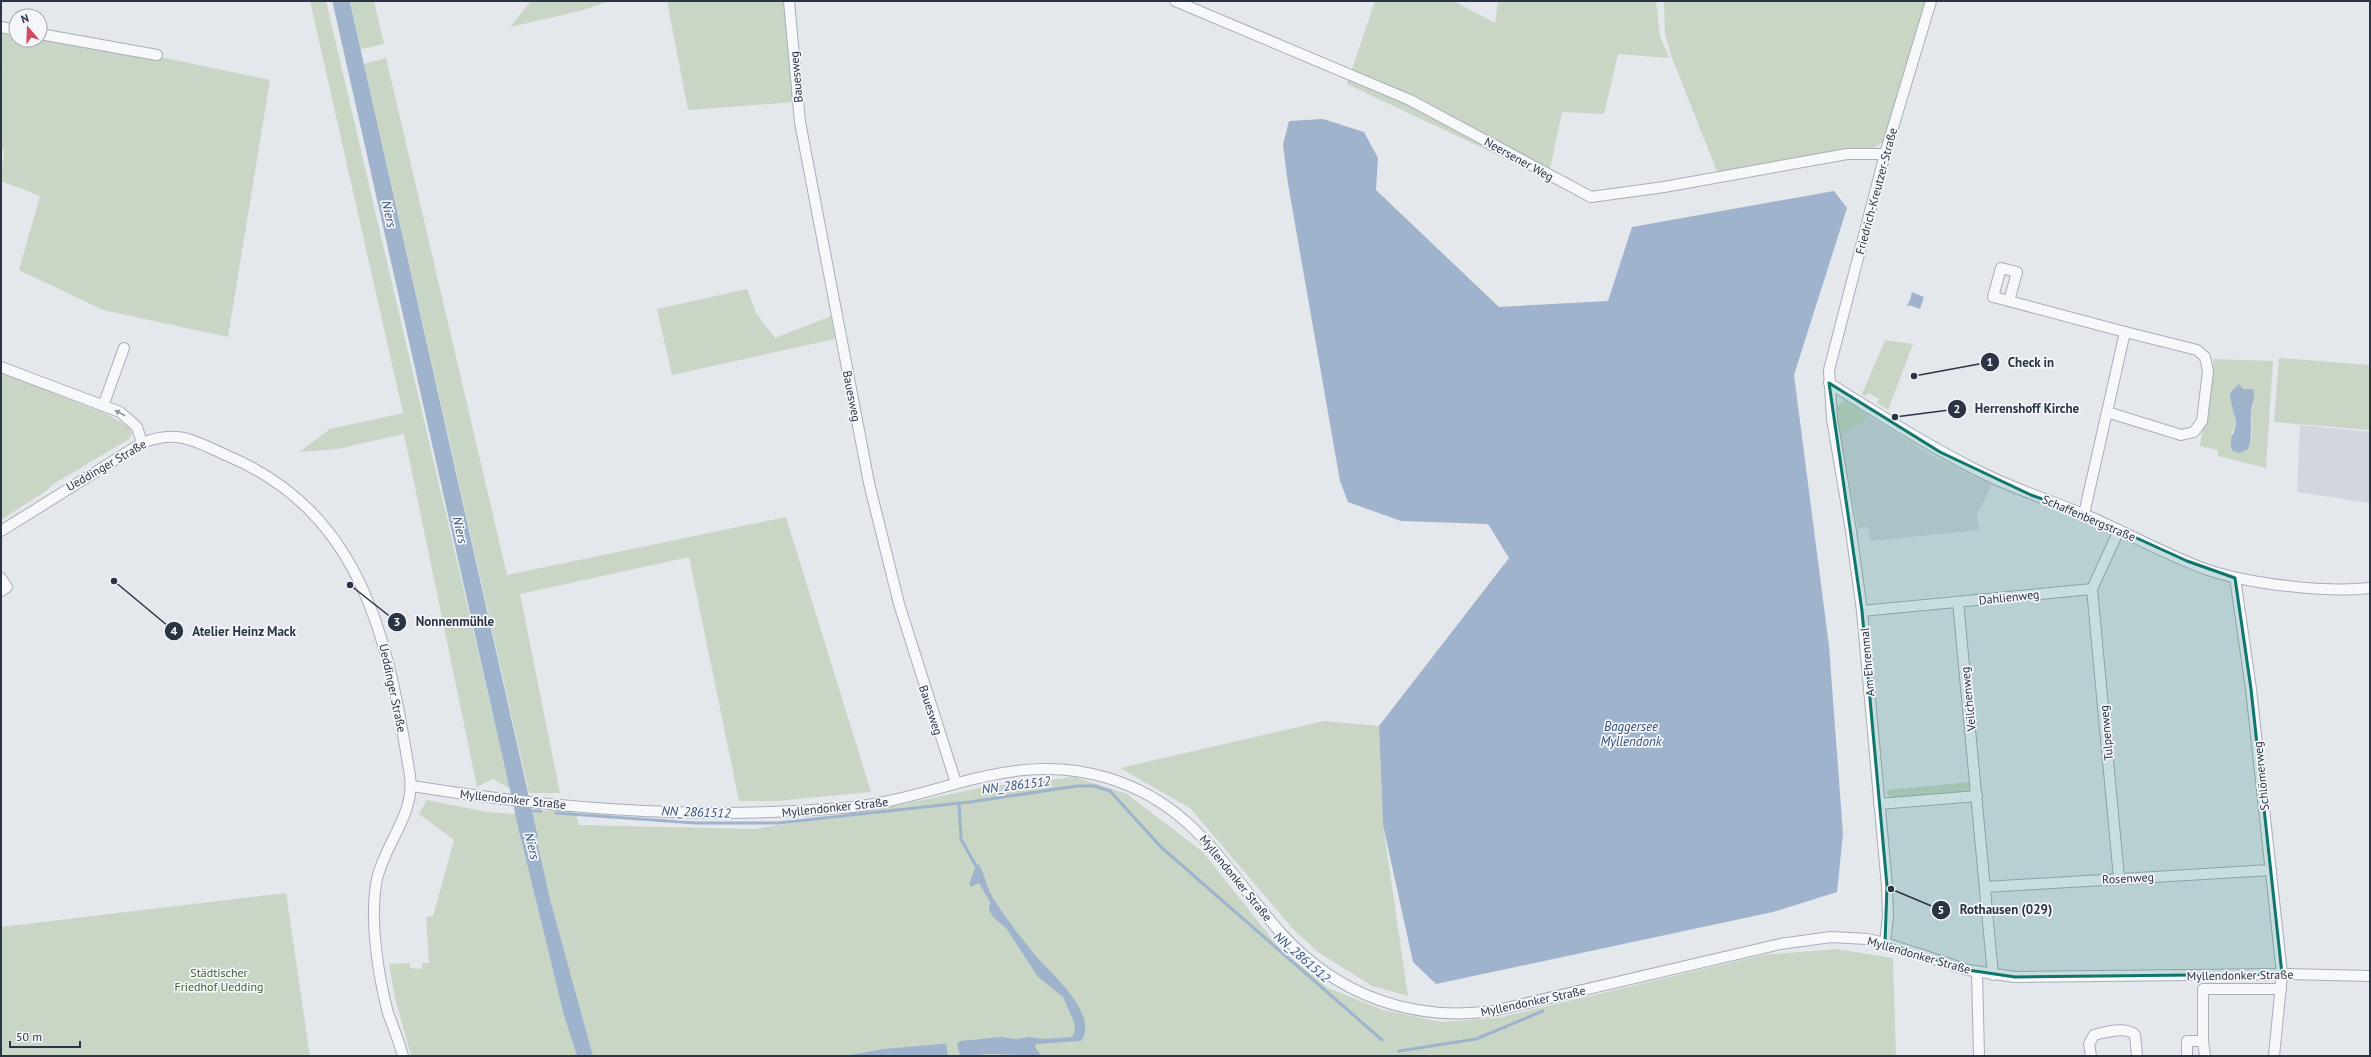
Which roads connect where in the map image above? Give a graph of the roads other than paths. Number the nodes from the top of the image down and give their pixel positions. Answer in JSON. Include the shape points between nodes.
{"nodes":[{"id":1,"x":789,"y":1,"type":"edge"},
{"id":2,"x":1175,"y":1,"type":"edge"},
{"id":3,"x":1931,"y":1,"type":"edge"},
{"id":4,"x":48,"y":35,"type":"edge"},
{"id":5,"x":157,"y":55,"type":"dead end"},
{"id":6,"x":1885,"y":154,"type":"junction"},
{"id":7,"x":2009,"y":301,"type":"dead end"},
{"id":8,"x":2125,"y":332,"type":"junction"},
{"id":9,"x":124,"y":348,"type":"dead end"},
{"id":10,"x":1,"y":367,"type":"edge"},
{"id":11,"x":1829,"y":382,"type":"junction"},
{"id":12,"x":103,"y":406,"type":"junction"},
{"id":13,"x":2107,"y":412,"type":"junction"},
{"id":14,"x":142,"y":443,"type":"junction"},
{"id":15,"x":2084,"y":514,"type":"junction"},
{"id":16,"x":2119,"y":530,"type":"junction"},
{"id":17,"x":1,"y":531,"type":"edge"},
{"id":18,"x":1,"y":578,"type":"edge"},
{"id":19,"x":2235,"y":578,"type":"junction"},
{"id":20,"x":2370,"y":588,"type":"edge"},
{"id":21,"x":2092,"y":589,"type":"junction"},
{"id":22,"x":1,"y":591,"type":"edge"},
{"id":23,"x":1958,"y":602,"type":"junction"},
{"id":24,"x":1862,"y":611,"type":"junction"},
{"id":25,"x":956,"y":783,"type":"junction"},
{"id":26,"x":412,"y":786,"type":"junction"},
{"id":27,"x":1977,"y":796,"type":"junction"},
{"id":28,"x":1880,"y":804,"type":"junction"},
{"id":29,"x":2271,"y":870,"type":"junction"},
{"id":30,"x":2119,"y":878,"type":"junction"},
{"id":31,"x":1985,"y":887,"type":"junction"},
{"id":32,"x":1885,"y":943,"type":"junction"},
{"id":33,"x":1978,"y":972,"type":"junction"},
{"id":34,"x":2282,"y":974,"type":"junction"},
{"id":35,"x":1993,"y":975,"type":"junction"},
{"id":36,"x":2370,"y":976,"type":"edge"},
{"id":37,"x":2281,"y":989,"type":"junction"},
{"id":38,"x":2203,"y":1041,"type":"junction"},
{"id":39,"x":403,"y":1056,"type":"edge"},
{"id":40,"x":1979,"y":1056,"type":"edge"},
{"id":41,"x":2091,"y":1056,"type":"edge"},
{"id":42,"x":2137,"y":1056,"type":"edge"},
{"id":43,"x":2187,"y":1056,"type":"edge"},
{"id":44,"x":2205,"y":1056,"type":"edge"},
{"id":45,"x":2274,"y":1056,"type":"edge"}],
"edges":[{"from":1,"to":25,"type":"street","name":"Bauesweg","via":[[800,122],[869,483],[899,604]]},
{"from":2,"to":6,"type":"street","name":"Neersener Weg","via":[[1410,100],[1591,197],[1664,187],[1847,154]]},
{"from":3,"to":6,"type":"street","name":"Friedrich-Kreutzer-Straße"},
{"from":4,"to":5,"type":"street"},
{"from":6,"to":11,"type":"street","name":"Friedrich-Kreutzer-Straße","via":[[1832,355]]},
{"from":7,"to":8,"type":"street"},
{"from":8,"to":13,"type":"street"},
{"from":8,"to":13,"type":"street","via":[[2194,349],[2203,354],[2208,371],[2202,422],[2194,432],[2181,435]]},
{"from":9,"to":12,"type":"street"},
{"from":10,"to":12,"type":"street"},
{"from":11,"to":15,"type":"street","name":"Schaffenbergstraße","via":[[1940,452],[2000,482]]},
{"from":11,"to":24,"type":"street","name":"Am Ehrenmal","via":[[1836,448]]},
{"from":14,"to":12,"type":"street","one_way":true,"via":[[137,427],[130,419]]},
{"from":13,"to":15,"type":"street"},
{"from":14,"to":17,"type":"street","name":"Ueddinger Straße"},
{"from":14,"to":26,"type":"street","name":"Ueddinger Straße","via":[[167,436],[182,437],[195,442],[236,459],[275,481],[312,510],[342,549],[370,602],[387,653],[398,701]]},
{"from":15,"to":16,"type":"street","name":"Schaffenbergstraße"},
{"from":16,"to":19,"type":"street","name":"Schaffenbergstraße","via":[[2194,564]]},
{"from":16,"to":21,"type":"street"},
{"from":18,"to":22,"type":"street","via":[[6,587]]},
{"from":19,"to":20,"type":"street","name":"Schaffenbergstraße","via":[[2331,588]]},
{"from":19,"to":29,"type":"street","name":"Schlömerweg","via":[[2251,689]]},
{"from":21,"to":23,"type":"street","name":"Dahlienweg"},
{"from":21,"to":30,"type":"street","name":"Tulpenweg"},
{"from":23,"to":24,"type":"street","name":"Dahlienweg"},
{"from":23,"to":27,"type":"street","name":"Veilchenweg"},
{"from":24,"to":28,"type":"street","name":"Am Ehrenmal"},
{"from":25,"to":26,"type":"street","name":"Myllendonker Straße","via":[[880,804],[770,813],[669,812],[536,803]]},
{"from":25,"to":32,"type":"street","name":"Myllendonker Straße","via":[[1020,769],[1065,770],[1107,778],[1148,795],[1186,821],[1207,841],[1280,931],[1310,962],[1362,995],[1414,1011],[1460,1014],[1493,1011],[1806,939],[1848,937]]},
{"from":26,"to":39,"type":"street","via":[[409,806],[388,848],[377,879],[374,898],[379,963],[386,1003]]},
{"from":27,"to":28,"type":"street"},
{"from":27,"to":31,"type":"street","name":"Veilchenweg"},
{"from":28,"to":32,"type":"street","name":"Am Ehrenmal","via":[[1888,905]]},
{"from":29,"to":30,"type":"street","name":"Rosenweg"},
{"from":29,"to":34,"type":"street","name":"Schlömerweg"},
{"from":30,"to":31,"type":"street","name":"Rosenweg"},
{"from":31,"to":35,"type":"street","name":"Veilchenweg"},
{"from":32,"to":33,"type":"street","name":"Myllendonker Straße"},
{"from":33,"to":35,"type":"street","name":"Myllendonker Straße"},
{"from":33,"to":40,"type":"street"},
{"from":34,"to":35,"type":"street","name":"Myllendonker Straße","via":[[2039,978]]},
{"from":34,"to":36,"type":"street","name":"Myllendonker Straße"},
{"from":34,"to":37,"type":"street","name":"Schlömerweg"},
{"from":37,"to":38,"type":"street","via":[[2203,989]]},
{"from":37,"to":45,"type":"street","name":"Schlömerweg"},
{"from":38,"to":43,"type":"street","via":[[2187,1041]]},
{"from":38,"to":44,"type":"street"},
{"from":41,"to":42,"type":"street","via":[[2089,1044],[2094,1035],[2124,1030],[2135,1035]]}]}
